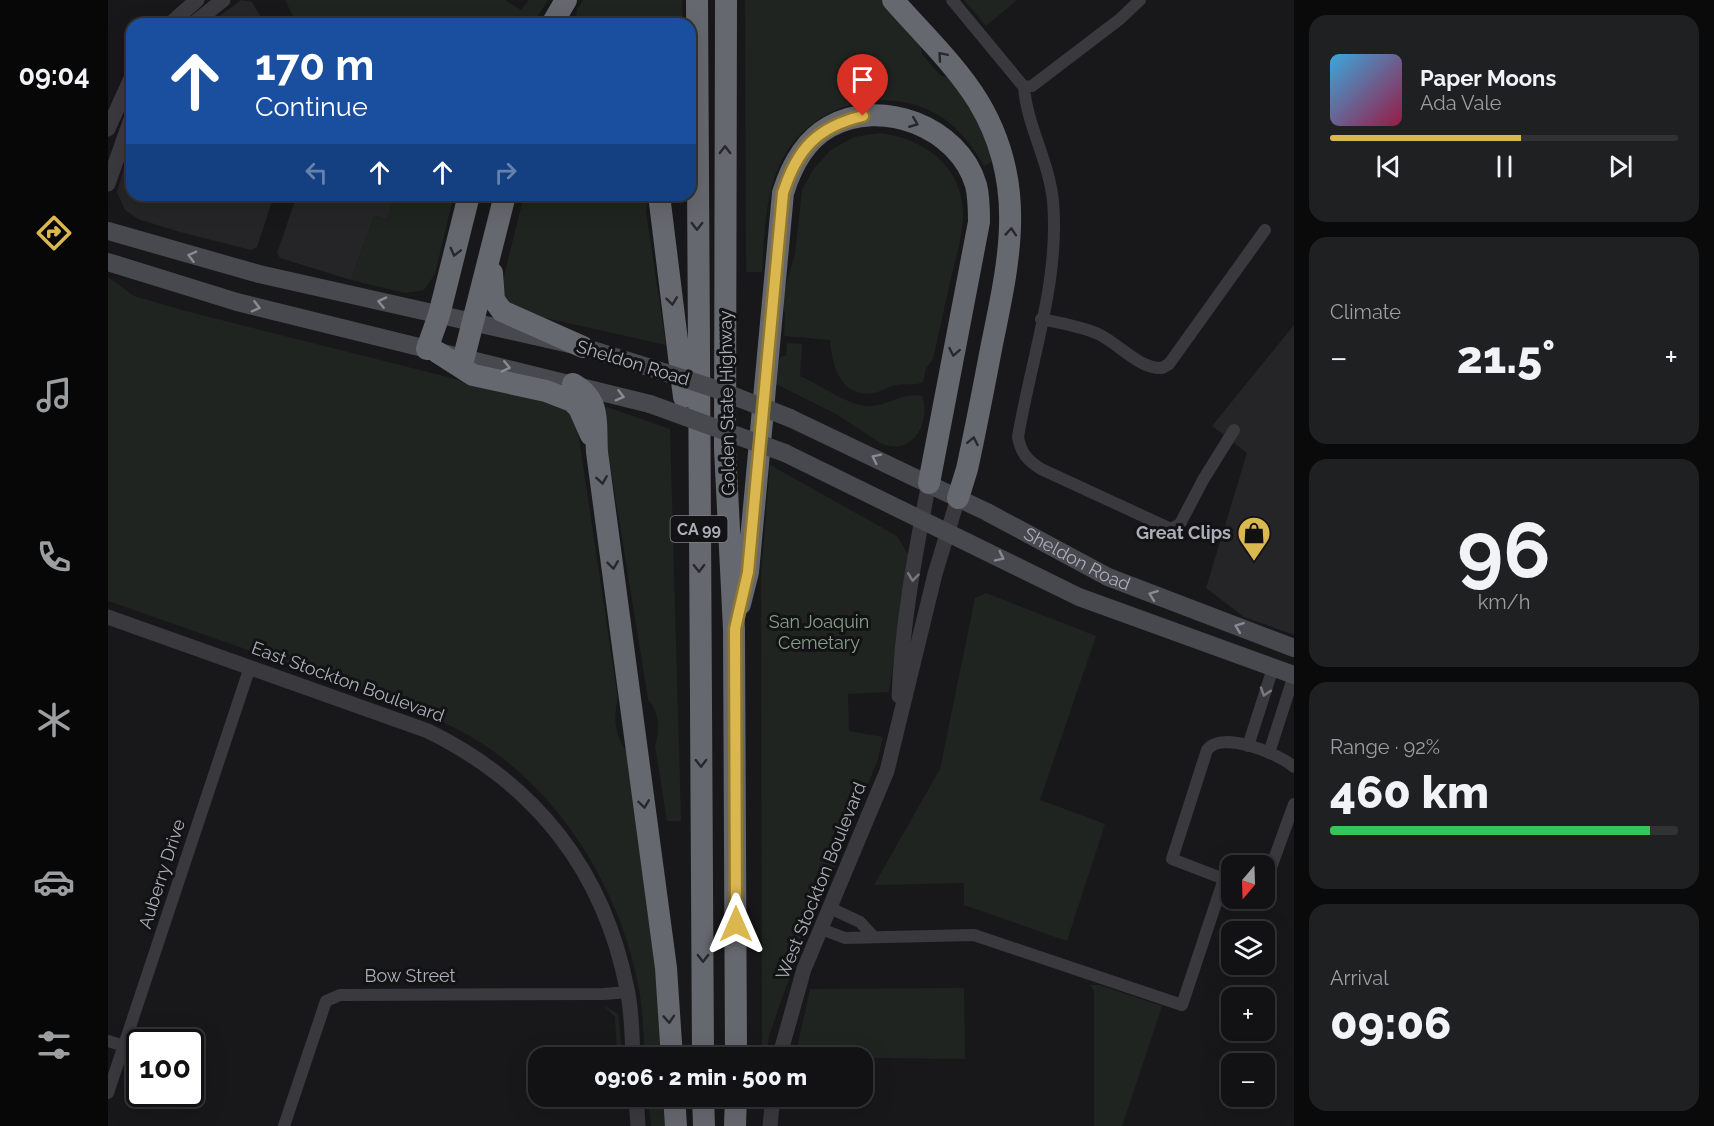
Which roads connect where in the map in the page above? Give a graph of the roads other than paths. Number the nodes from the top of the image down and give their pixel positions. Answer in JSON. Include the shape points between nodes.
{"nodes":[{"id":1,"x":197,"y":0,"type":"edge"},
{"id":2,"x":223,"y":0,"type":"edge"},
{"id":3,"x":566,"y":0,"type":"edge"},
{"id":4,"x":697,"y":0,"type":"edge"},
{"id":5,"x":726,"y":0,"type":"edge"},
{"id":6,"x":893,"y":0,"type":"edge"},
{"id":7,"x":952,"y":0,"type":"edge"},
{"id":8,"x":1140,"y":0,"type":"edge"},
{"id":9,"x":177,"y":18,"type":"edge"},
{"id":10,"x":200,"y":18,"type":"edge"},
{"id":11,"x":556,"y":18,"type":"edge"},
{"id":12,"x":1024,"y":87,"type":"junction"},
{"id":13,"x":126,"y":89,"type":"edge"},
{"id":14,"x":108,"y":129,"type":"edge"},
{"id":15,"x":126,"y":133,"type":"edge"},
{"id":16,"x":108,"y":184,"type":"edge"},
{"id":17,"x":468,"y":201,"type":"edge"},
{"id":18,"x":504,"y":201,"type":"edge"},
{"id":19,"x":660,"y":201,"type":"edge"},
{"id":20,"x":1265,"y":230,"type":"dead end"},
{"id":21,"x":108,"y":231,"type":"edge"},
{"id":22,"x":492,"y":251,"type":"junction"},
{"id":23,"x":108,"y":262,"type":"edge"},
{"id":24,"x":439,"y":315,"type":"junction"},
{"id":25,"x":1041,"y":319,"type":"junction"},
{"id":26,"x":474,"y":322,"type":"junction"},
{"id":27,"x":583,"y":347,"type":"junction"},
{"id":28,"x":432,"y":350,"type":"junction"},
{"id":29,"x":464,"y":357,"type":"junction"},
{"id":30,"x":573,"y":384,"type":"junction"},
{"id":31,"x":1234,"y":430,"type":"dead end"},
{"id":32,"x":597,"y":452,"type":"junction"},
{"id":33,"x":929,"y":483,"type":"junction"},
{"id":34,"x":958,"y":498,"type":"junction"},
{"id":35,"x":699,"y":518,"type":"junction"},
{"id":36,"x":922,"y":519,"type":"junction"},
{"id":37,"x":948,"y":532,"type":"junction"},
{"id":38,"x":108,"y":617,"type":"edge"},
{"id":39,"x":1143,"y":620,"type":"junction"},
{"id":40,"x":735,"y":629,"type":"junction"},
{"id":41,"x":1294,"y":648,"type":"edge"},
{"id":42,"x":1294,"y":662,"type":"edge"},
{"id":43,"x":250,"y":667,"type":"junction"},
{"id":44,"x":1273,"y":668,"type":"junction"},
{"id":45,"x":1294,"y":675,"type":"edge"},
{"id":46,"x":1258,"y":716,"type":"junction"},
{"id":47,"x":898,"y":720,"type":"junction"},
{"id":48,"x":1278,"y":723,"type":"junction"},
{"id":49,"x":1248,"y":746,"type":"junction"},
{"id":50,"x":1269,"y":753,"type":"junction"},
{"id":51,"x":1294,"y":767,"type":"edge"},
{"id":52,"x":1294,"y":804,"type":"edge"},
{"id":53,"x":1275,"y":857,"type":"edge"},
{"id":54,"x":1221,"y":878,"type":"edge"},
{"id":55,"x":1221,"y":899,"type":"edge"},
{"id":56,"x":830,"y":908,"type":"junction"},
{"id":57,"x":821,"y":929,"type":"junction"},
{"id":58,"x":873,"y":936,"type":"junction"},
{"id":59,"x":628,"y":992,"type":"junction"},
{"id":60,"x":108,"y":1041,"type":"edge"},
{"id":61,"x":124,"y":1046,"type":"junction"},
{"id":62,"x":632,"y":1047,"type":"edge"},
{"id":63,"x":671,"y":1047,"type":"edge"},
{"id":64,"x":703,"y":1047,"type":"edge"},
{"id":65,"x":736,"y":1047,"type":"edge"},
{"id":66,"x":781,"y":1047,"type":"edge"},
{"id":67,"x":108,"y":1093,"type":"edge"},
{"id":68,"x":637,"y":1107,"type":"edge"},
{"id":69,"x":675,"y":1107,"type":"edge"},
{"id":70,"x":704,"y":1107,"type":"edge"},
{"id":71,"x":736,"y":1107,"type":"edge"},
{"id":72,"x":772,"y":1107,"type":"edge"},
{"id":73,"x":284,"y":1126,"type":"edge"},
{"id":74,"x":638,"y":1126,"type":"edge"},
{"id":75,"x":676,"y":1126,"type":"edge"},
{"id":76,"x":704,"y":1126,"type":"edge"},
{"id":77,"x":735,"y":1126,"type":"edge"},
{"id":78,"x":771,"y":1126,"type":"edge"}],
"edges":[{"from":1,"to":9,"type":"street"},
{"from":2,"to":10,"type":"street"},
{"from":3,"to":11,"type":"highway"},
{"from":4,"to":35,"type":"highway","name":"Golden State Highway","number":"CA 99","one_way":true},
{"from":40,"to":5,"type":"highway","name":"Golden State Highway","number":"CA 99","one_way":true,"via":[[725,449]]},
{"from":34,"to":6,"type":"highway","one_way":true,"via":[[968,469],[1005,280],[1012,224],[1010,189],[999,149],[977,100]]},
{"from":7,"to":12,"type":"street"},
{"from":8,"to":12,"type":"street","via":[[1039,81]]},
{"from":12,"to":25,"type":"street","via":[[1025,104],[1050,176],[1053,204],[1052,266]]},
{"from":13,"to":14,"type":"street"},
{"from":15,"to":16,"type":"street"},
{"from":17,"to":24,"type":"highway","one_way":true},
{"from":18,"to":22,"type":"highway"},
{"from":19,"to":35,"type":"highway","one_way":true},
{"from":20,"to":25,"type":"street","via":[[1169,364],[1162,368],[1144,364],[1097,333]]},
{"from":24,"to":21,"type":"main road","name":"Sheldon Road","one_way":true,"via":[[259,274]]},
{"from":22,"to":26,"type":"highway"},
{"from":22,"to":27,"type":"highway","via":[[494,300],[502,311]]},
{"from":23,"to":28,"type":"main road","name":"Sheldon Road","one_way":true,"via":[[237,302]]},
{"from":24,"to":26,"type":"main road","name":"Sheldon Road"},
{"from":24,"to":28,"type":"highway"},
{"from":25,"to":31,"type":"street","via":[[1018,437],[1020,450],[1041,469],[1171,530],[1180,524]]},
{"from":26,"to":27,"type":"main road","name":"Sheldon Road"},
{"from":26,"to":29,"type":"highway"},
{"from":33,"to":27,"type":"main road","name":"Sheldon Road","one_way":true,"bridge":true,"via":[[790,418],[716,389]]},
{"from":28,"to":29,"type":"main road","name":"Sheldon Road"},
{"from":28,"to":32,"type":"highway","via":[[473,375],[546,391],[572,401],[579,408]]},
{"from":29,"to":30,"type":"main road","name":"Sheldon Road","one_way":true},
{"from":30,"to":32,"type":"highway","via":[[591,396]]},
{"from":30,"to":36,"type":"main road","name":"Sheldon Road","one_way":true,"bridge":true,"via":[[650,404],[785,453]]},
{"from":32,"to":63,"type":"highway","one_way":true,"via":[[666,968]]},
{"from":33,"to":34,"type":"main road","name":"Sheldon Road"},
{"from":33,"to":36,"type":"street","name":"West Stockton Boulevard"},
{"from":40,"to":33,"type":"highway","one_way":true,"via":[[748,572],[783,193],[789,174],[812,140],[829,127],[863,116],[901,118],[933,131],[961,156],[976,186],[979,222]]},
{"from":34,"to":37,"type":"street","name":"West Stockton Boulevard"},
{"from":41,"to":34,"type":"main road","name":"Sheldon Road","one_way":true,"via":[[1125,585]]},
{"from":35,"to":64,"type":"highway","name":"Golden State Highway","number":"CA 99","one_way":true},
{"from":36,"to":37,"type":"main road","name":"Sheldon Road"},
{"from":36,"to":47,"type":"street","name":"West Stockton Boulevard","one_way":true,"via":[[900,668]]},
{"from":37,"to":39,"type":"main road","name":"Sheldon Road","one_way":true,"via":[[1079,597]]},
{"from":37,"to":47,"type":"street","name":"West Stockton Boulevard"},
{"from":38,"to":43,"type":"street","name":"East Stockton Boulevard"},
{"from":39,"to":42,"type":"main road","via":[[1174,621]]},
{"from":39,"to":44,"type":"main road","name":"Sheldon Road"},
{"from":40,"to":65,"type":"highway","name":"Golden State Highway","number":"CA 99"},
{"from":43,"to":59,"type":"street","name":"East Stockton Boulevard","via":[[428,731],[497,771],[553,826],[589,880],[615,940]]},
{"from":43,"to":61,"type":"street","name":"Auberry Drive"},
{"from":44,"to":45,"type":"main road","name":"Sheldon Road"},
{"from":44,"to":46,"type":"street","one_way":true},
{"from":45,"to":48,"type":"street"},
{"from":46,"to":48,"type":"street"},
{"from":46,"to":49,"type":"street"},
{"from":47,"to":56,"type":"street","name":"West Stockton Boulevard","via":[[887,771]]},
{"from":48,"to":50,"type":"street"},
{"from":49,"to":50,"type":"street"},
{"from":49,"to":54,"type":"street","via":[[1220,741],[1207,750],[1172,853],[1177,862]]},
{"from":50,"to":51,"type":"street"},
{"from":52,"to":53,"type":"street"},
{"from":55,"to":58,"type":"street","via":[[1182,1005],[974,935]]},
{"from":56,"to":57,"type":"street","name":"West Stockton Boulevard"},
{"from":56,"to":58,"type":"street","via":[[860,921]]},
{"from":57,"to":58,"type":"street","via":[[845,938]]},
{"from":57,"to":66,"type":"street","name":"West Stockton Boulevard","via":[[793,1001]]},
{"from":59,"to":62,"type":"street","name":"East Stockton Boulevard"},
{"from":59,"to":73,"type":"street","name":"Bow Street","via":[[330,998]]},
{"from":60,"to":61,"type":"street"},
{"from":61,"to":67,"type":"street","name":"Auberry Drive"},
{"from":68,"to":74,"type":"street"},
{"from":69,"to":75,"type":"highway"},
{"from":70,"to":76,"type":"highway"},
{"from":71,"to":77,"type":"highway"},
{"from":72,"to":78,"type":"street"}]}
